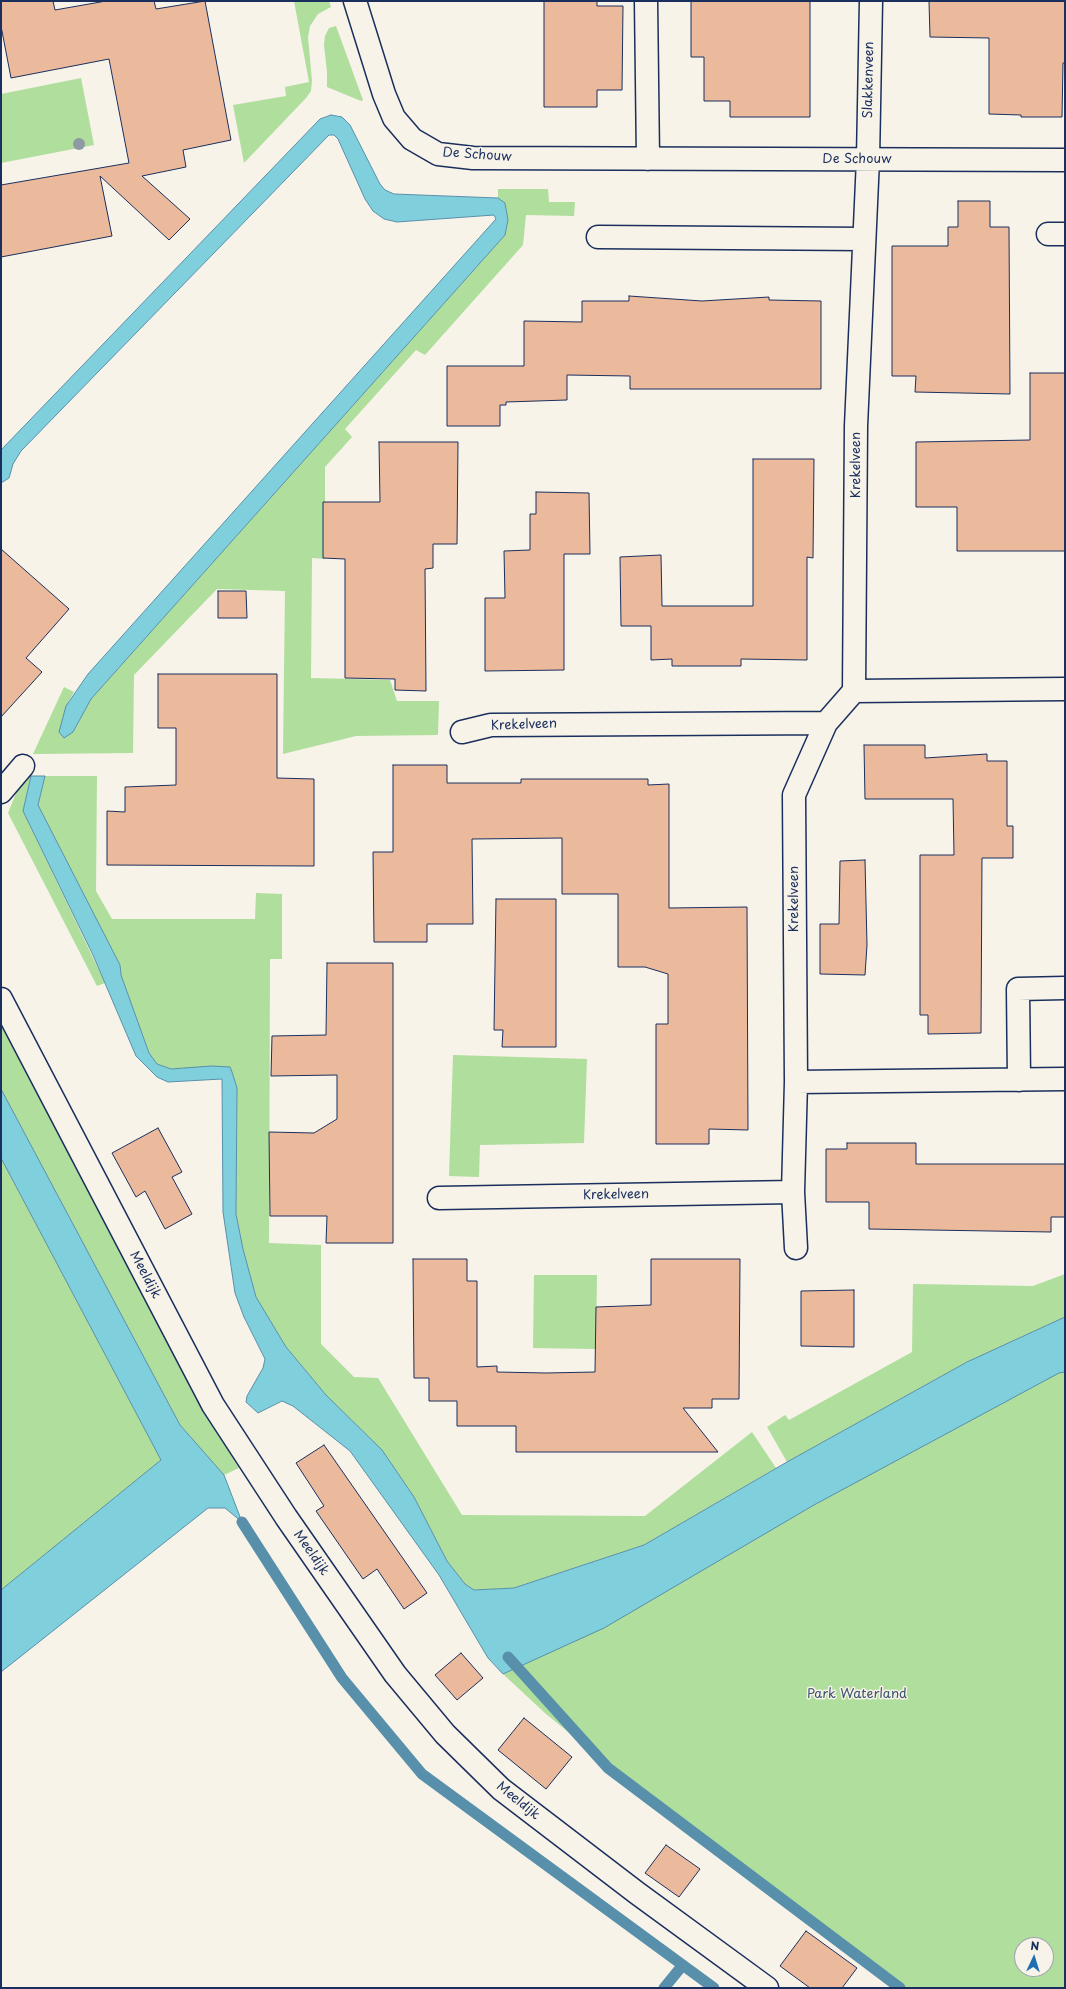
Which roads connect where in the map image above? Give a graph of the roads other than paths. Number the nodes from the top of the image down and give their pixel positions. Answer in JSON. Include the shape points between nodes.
{"nodes":[{"id":1,"x":355,"y":1,"type":"edge"},
{"id":2,"x":646,"y":1,"type":"edge"},
{"id":3,"x":871,"y":1,"type":"edge"},
{"id":4,"x":648,"y":159,"type":"junction"},
{"id":5,"x":868,"y":159,"type":"junction"},
{"id":6,"x":1065,"y":160,"type":"edge"},
{"id":7,"x":598,"y":237,"type":"dead end"},
{"id":8,"x":863,"y":239,"type":"junction"},
{"id":9,"x":1065,"y":689,"type":"edge"},
{"id":10,"x":854,"y":691,"type":"junction"},
{"id":11,"x":826,"y":723,"type":"junction"},
{"id":12,"x":462,"y":732,"type":"dead end"},
{"id":13,"x":23,"y":766,"type":"dead end"},
{"id":14,"x":1,"y":792,"type":"edge"},
{"id":15,"x":1065,"y":988,"type":"edge"},
{"id":16,"x":2,"y":1002,"type":"edge"},
{"id":17,"x":1065,"y":1079,"type":"edge"},
{"id":18,"x":1019,"y":1080,"type":"junction"},
{"id":19,"x":796,"y":1082,"type":"junction"},
{"id":20,"x":793,"y":1192,"type":"junction"},
{"id":21,"x":439,"y":1198,"type":"dead end"},
{"id":22,"x":796,"y":1248,"type":"dead end"},
{"id":23,"x":767,"y":1988,"type":"edge"}],
"edges":[{"from":1,"to":4,"type":"street","name":"De Schouw","via":[[394,118],[412,139],[438,154],[473,158]]},
{"from":2,"to":4,"type":"street"},
{"from":3,"to":5,"type":"street","name":"Slakkenveen"},
{"from":4,"to":5,"type":"street","name":"De Schouw"},
{"from":5,"to":6,"type":"street","name":"De Schouw"},
{"from":5,"to":8,"type":"street","name":"Krekelveen"},
{"from":7,"to":8,"type":"street"},
{"from":8,"to":10,"type":"street","name":"Krekelveen","via":[[856,426]]},
{"from":9,"to":10,"type":"street"},
{"from":10,"to":11,"type":"street","name":"Krekelveen"},
{"from":11,"to":12,"type":"street","name":"Krekelveen","via":[[491,725]]},
{"from":11,"to":19,"type":"street","name":"Krekelveen","via":[[794,795]]},
{"from":13,"to":14,"type":"street"},
{"from":15,"to":18,"type":"street","via":[[1018,988]]},
{"from":16,"to":23,"type":"street","name":"Meeldijk","via":[[213,1406],[395,1674],[445,1734],[501,1789]]},
{"from":17,"to":18,"type":"street"},
{"from":18,"to":19,"type":"street"},
{"from":19,"to":20,"type":"street","name":"Krekelveen"},
{"from":20,"to":21,"type":"street","name":"Krekelveen"},
{"from":20,"to":22,"type":"street","name":"Krekelveen"}]}
